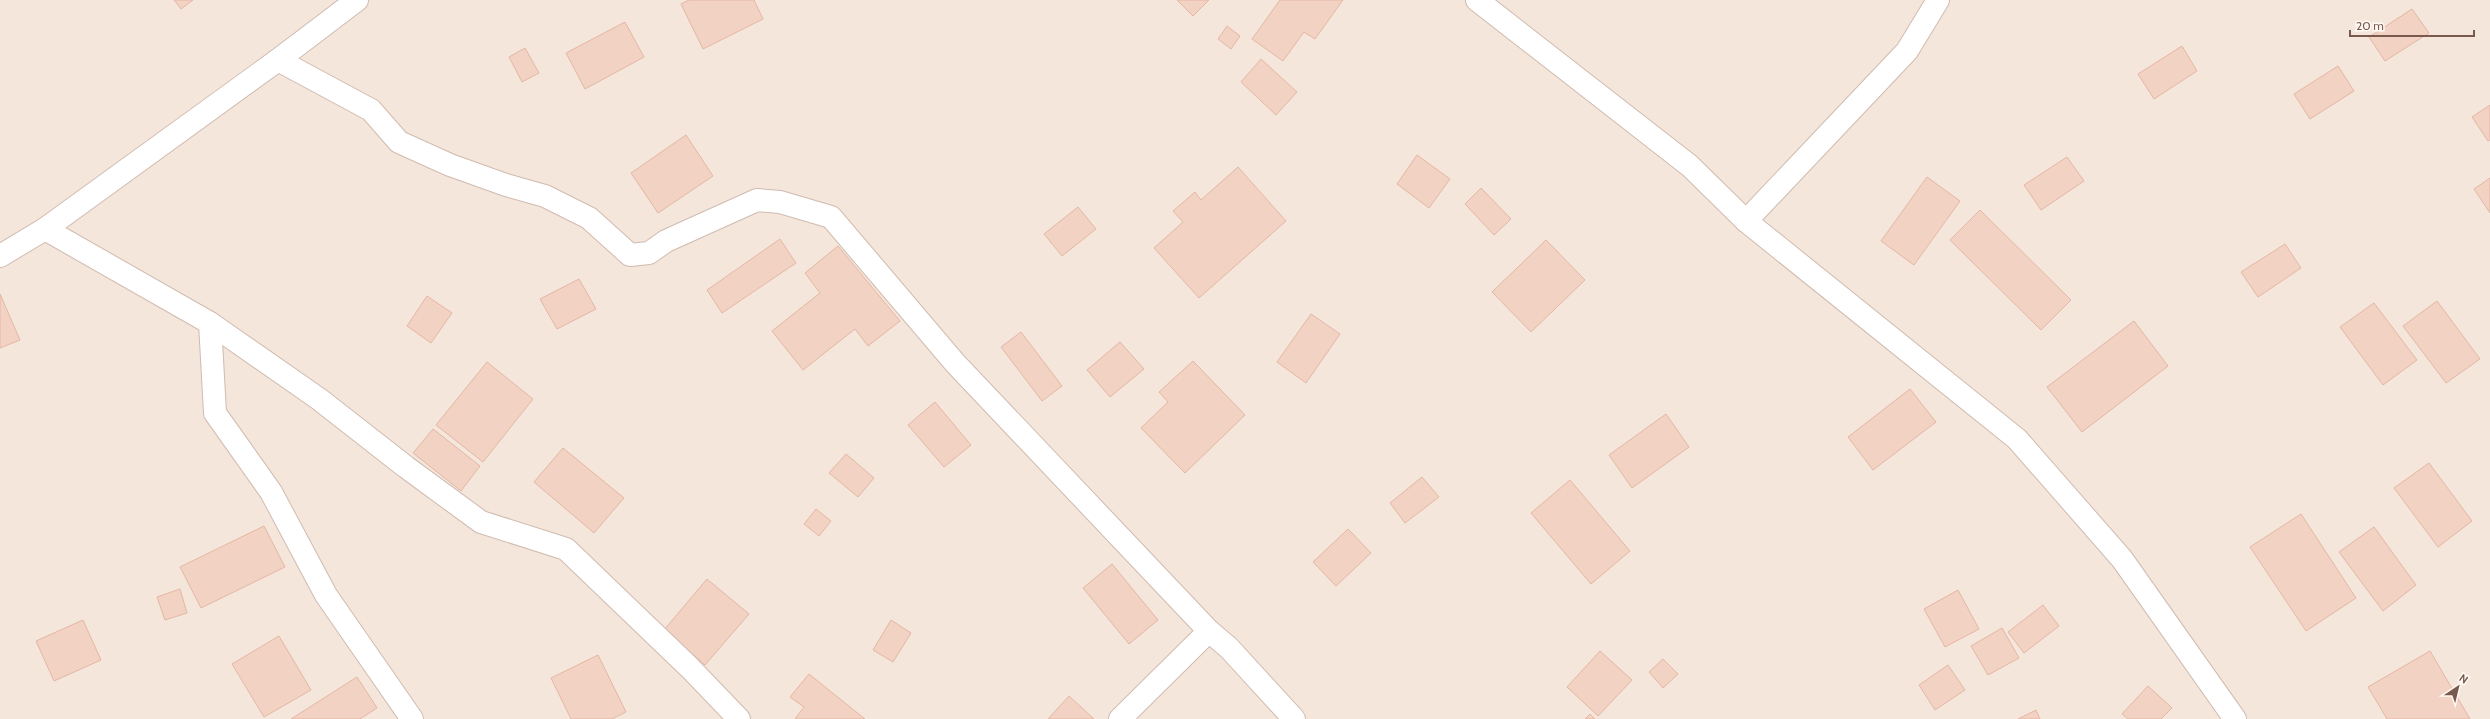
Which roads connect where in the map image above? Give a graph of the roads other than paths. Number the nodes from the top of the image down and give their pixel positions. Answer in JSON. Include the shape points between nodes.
{"nodes":[{"id":1,"x":357,"y":0,"type":"edge"},
{"id":2,"x":1477,"y":0,"type":"edge"},
{"id":3,"x":1938,"y":0,"type":"edge"},
{"id":4,"x":278,"y":60,"type":"junction"},
{"id":5,"x":1746,"y":221,"type":"junction"},
{"id":6,"x":45,"y":229,"type":"junction"},
{"id":7,"x":0,"y":256,"type":"edge"},
{"id":8,"x":210,"y":323,"type":"junction"},
{"id":9,"x":1209,"y":631,"type":"junction"},
{"id":10,"x":412,"y":719,"type":"edge"},
{"id":11,"x":739,"y":719,"type":"edge"},
{"id":12,"x":1120,"y":719,"type":"edge"},
{"id":13,"x":1294,"y":719,"type":"edge"},
{"id":14,"x":2235,"y":719,"type":"edge"}],
"edges":[{"from":1,"to":4,"type":"street"},
{"from":2,"to":5,"type":"street","via":[[1690,166]]},
{"from":3,"to":5,"type":"street","via":[[1907,52]]},
{"from":4,"to":6,"type":"street"},
{"from":4,"to":9,"type":"street","via":[[371,110],[399,142],[450,165],[545,196],[589,218],[630,255],[648,253],[666,241],[757,200],[780,202],[831,217],[955,363]]},
{"from":5,"to":14,"type":"street","via":[[2017,439],[2122,559]]},
{"from":6,"to":7,"type":"street"},
{"from":6,"to":8,"type":"street"},
{"from":8,"to":10,"type":"street","via":[[215,413],[271,492],[326,595]]},
{"from":8,"to":11,"type":"street","via":[[319,399],[481,522],[566,549],[690,668]]},
{"from":9,"to":12,"type":"street"},
{"from":9,"to":13,"type":"street","via":[[1229,648]]}]}
